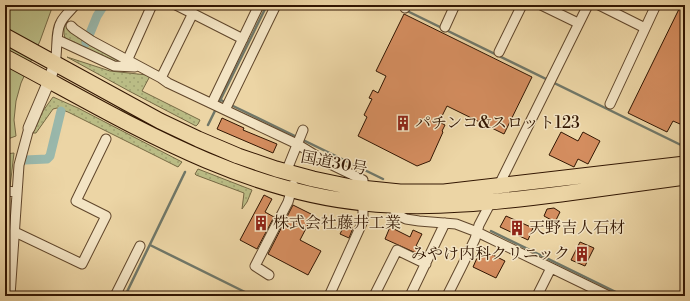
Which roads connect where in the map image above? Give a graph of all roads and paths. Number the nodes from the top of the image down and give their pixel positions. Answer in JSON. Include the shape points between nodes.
{"nodes":[{"id":1,"x":75,"y":5,"type":"edge"},
{"id":2,"x":152,"y":5,"type":"edge"},
{"id":3,"x":176,"y":5,"type":"edge"},
{"id":4,"x":259,"y":5,"type":"edge"},
{"id":5,"x":276,"y":5,"type":"edge"},
{"id":6,"x":455,"y":5,"type":"edge"},
{"id":7,"x":522,"y":5,"type":"edge"},
{"id":8,"x":541,"y":5,"type":"edge"},
{"id":9,"x":588,"y":5,"type":"edge"},
{"id":10,"x":598,"y":5,"type":"edge"},
{"id":11,"x":656,"y":5,"type":"edge"},
{"id":12,"x":193,"y":14,"type":"junction"},
{"id":13,"x":578,"y":23,"type":"junction"},
{"id":14,"x":71,"y":26,"type":"dead end"},
{"id":15,"x":445,"y":26,"type":"dead end"},
{"id":16,"x":646,"y":28,"type":"junction"},
{"id":17,"x":5,"y":36,"type":"edge"},
{"id":18,"x":243,"y":39,"type":"junction"},
{"id":19,"x":58,"y":40,"type":"junction"},
{"id":20,"x":499,"y":52,"type":"dead end"},
{"id":21,"x":5,"y":57,"type":"edge"},
{"id":22,"x":50,"y":60,"type":"junction"},
{"id":23,"x":127,"y":61,"type":"junction"},
{"id":24,"x":140,"y":68,"type":"junction"},
{"id":25,"x":43,"y":77,"type":"junction"},
{"id":26,"x":161,"y":78,"type":"junction"},
{"id":27,"x":610,"y":104,"type":"dead end"},
{"id":28,"x":221,"y":106,"type":"junction"},
{"id":29,"x":29,"y":128,"type":"joint"},
{"id":30,"x":300,"y":138,"type":"junction"},
{"id":31,"x":106,"y":139,"type":"dead end"},
{"id":32,"x":685,"y":164,"type":"edge"},
{"id":33,"x":685,"y":177,"type":"edge"},
{"id":34,"x":292,"y":180,"type":"junction"},
{"id":35,"x":498,"y":187,"type":"junction"},
{"id":36,"x":5,"y":191,"type":"edge"},
{"id":37,"x":17,"y":192,"type":"junction"},
{"id":38,"x":366,"y":198,"type":"junction"},
{"id":39,"x":491,"y":202,"type":"junction"},
{"id":40,"x":391,"y":205,"type":"junction"},
{"id":41,"x":445,"y":223,"type":"junction"},
{"id":42,"x":15,"y":232,"type":"junction"},
{"id":43,"x":477,"y":232,"type":"junction"},
{"id":44,"x":140,"y":246,"type":"dead end"},
{"id":45,"x":9,"y":264,"type":"edge"},
{"id":46,"x":426,"y":264,"type":"junction"},
{"id":47,"x":551,"y":268,"type":"junction"},
{"id":48,"x":269,"y":275,"type":"dead end"},
{"id":49,"x":596,"y":293,"type":"edge"},
{"id":50,"x":448,"y":294,"type":"edge"},
{"id":51,"x":10,"y":296,"type":"edge"},
{"id":52,"x":115,"y":296,"type":"edge"},
{"id":53,"x":329,"y":296,"type":"edge"},
{"id":54,"x":374,"y":296,"type":"edge"},
{"id":55,"x":410,"y":296,"type":"edge"},
{"id":56,"x":458,"y":296,"type":"edge"},
{"id":57,"x":537,"y":296,"type":"edge"},
{"id":58,"x":609,"y":296,"type":"edge"}],
"edges":[{"from":1,"to":19,"type":"street","via":[[61,22]]},
{"from":2,"to":23,"type":"street"},
{"from":3,"to":12,"type":"street"},
{"from":4,"to":18,"type":"street"},
{"from":5,"to":28,"type":"street"},
{"from":6,"to":15,"type":"street"},
{"from":7,"to":20,"type":"street"},
{"from":8,"to":13,"type":"street"},
{"from":9,"to":13,"type":"street"},
{"from":10,"to":16,"type":"street"},
{"from":11,"to":16,"type":"street"},
{"from":12,"to":18,"type":"street"},
{"from":12,"to":26,"type":"street"},
{"from":13,"to":35,"type":"street"},
{"from":14,"to":23,"type":"street","via":[[88,39]]},
{"from":16,"to":27,"type":"street"},
{"from":17,"to":22,"type":"highway","name":"国道30号"},
{"from":18,"to":28,"type":"street"},
{"from":19,"to":22,"type":"street"},
{"from":19,"to":24,"type":"street","via":[[114,66]]},
{"from":21,"to":25,"type":"highway","name":"国道30号"},
{"from":22,"to":25,"type":"street"},
{"from":22,"to":34,"type":"highway","name":"国道30号","via":[[160,121]]},
{"from":23,"to":24,"type":"street"},
{"from":24,"to":26,"type":"street"},
{"from":25,"to":29,"type":"street"},
{"from":25,"to":34,"type":"highway","name":"国道30号","via":[[146,132],[213,164],[263,182]]},
{"from":26,"to":28,"type":"street"},
{"from":28,"to":30,"type":"street"},
{"from":29,"to":37,"type":"street","via":[[19,165]]},
{"from":30,"to":34,"type":"street"},
{"from":30,"to":38,"type":"street","via":[[328,163],[363,180]]},
{"from":31,"to":42,"type":"street","via":[[76,201],[106,216],[82,264]]},
{"from":32,"to":35,"type":"highway","name":"国道30号"},
{"from":33,"to":39,"type":"highway","name":"国道30号"},
{"from":34,"to":38,"type":"highway","name":"国道30号","via":[[313,179]]},
{"from":34,"to":48,"type":"street","via":[[288,202],[255,266]]},
{"from":35,"to":38,"type":"highway","name":"国道30号"},
{"from":35,"to":39,"type":"street"},
{"from":36,"to":37,"type":"street"},
{"from":37,"to":42,"type":"street"},
{"from":38,"to":40,"type":"highway","name":"国道30号"},
{"from":38,"to":53,"type":"street","via":[[363,221]]},
{"from":39,"to":40,"type":"highway","name":"国道30号","via":[[425,206]]},
{"from":39,"to":43,"type":"street"},
{"from":40,"to":41,"type":"street","via":[[398,215],[406,219]]},
{"from":41,"to":43,"type":"street","via":[[456,224]]},
{"from":41,"to":46,"type":"street"},
{"from":42,"to":45,"type":"street"},
{"from":43,"to":47,"type":"street"},
{"from":43,"to":50,"type":"street"},
{"from":44,"to":52,"type":"street"},
{"from":45,"to":51,"type":"street"},
{"from":46,"to":54,"type":"street","via":[[397,250]]},
{"from":46,"to":55,"type":"street"},
{"from":47,"to":49,"type":"street"},
{"from":47,"to":57,"type":"street"},
{"from":49,"to":58,"type":"street"},
{"from":50,"to":56,"type":"street"}]}
